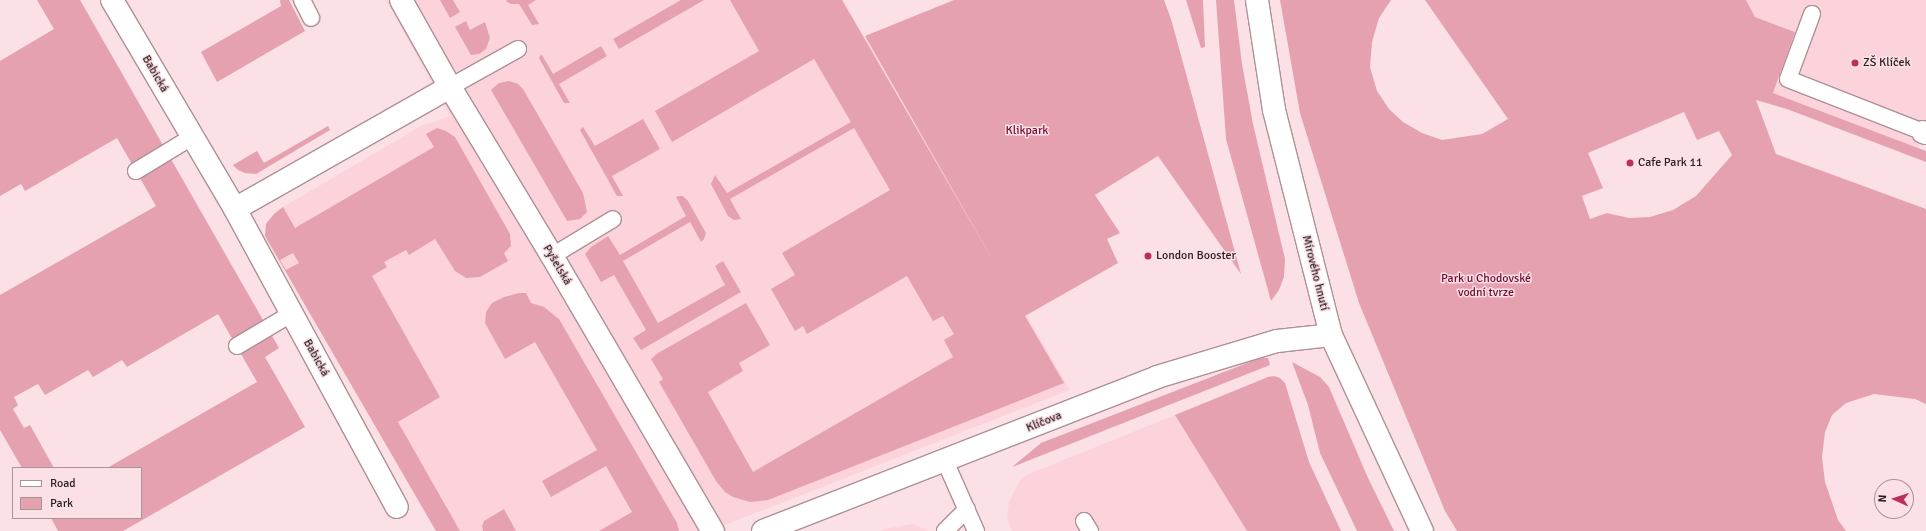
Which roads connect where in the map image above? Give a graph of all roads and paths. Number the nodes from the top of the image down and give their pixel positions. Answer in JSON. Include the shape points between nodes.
{"nodes":[{"id":1,"x":112,"y":0,"type":"edge"},
{"id":2,"x":302,"y":0,"type":"edge"},
{"id":3,"x":401,"y":0,"type":"edge"},
{"id":4,"x":1257,"y":0,"type":"edge"},
{"id":5,"x":1812,"y":14,"type":"dead end"},
{"id":6,"x":310,"y":18,"type":"dead end"},
{"id":7,"x":518,"y":49,"type":"dead end"},
{"id":8,"x":450,"y":87,"type":"junction"},
{"id":9,"x":1924,"y":132,"type":"edge"},
{"id":10,"x":192,"y":137,"type":"junction"},
{"id":11,"x":136,"y":171,"type":"dead end"},
{"id":12,"x":235,"y":209,"type":"junction"},
{"id":13,"x":613,"y":219,"type":"dead end"},
{"id":14,"x":552,"y":256,"type":"junction"},
{"id":15,"x":291,"y":314,"type":"junction"},
{"id":16,"x":1331,"y":335,"type":"junction"},
{"id":17,"x":237,"y":346,"type":"dead end"},
{"id":18,"x":945,"y":461,"type":"junction"},
{"id":19,"x":397,"y":508,"type":"dead end"},
{"id":20,"x":967,"y":509,"type":"junction"},
{"id":21,"x":713,"y":531,"type":"edge"},
{"id":22,"x":764,"y":531,"type":"edge"},
{"id":23,"x":945,"y":531,"type":"edge"},
{"id":24,"x":976,"y":531,"type":"edge"},
{"id":25,"x":1422,"y":531,"type":"edge"}],
"edges":[{"from":1,"to":10,"type":"street","name":"Babická"},
{"from":2,"to":6,"type":"lane"},
{"from":3,"to":8,"type":"street","name":"Pyšelská"},
{"from":4,"to":16,"type":"street","name":"Mírového hnutí","via":[[1274,110]]},
{"from":5,"to":9,"type":"lane","via":[[1788,79]]},
{"from":7,"to":8,"type":"lane"},
{"from":8,"to":12,"type":"street"},
{"from":8,"to":14,"type":"street","name":"Pyšelská"},
{"from":10,"to":11,"type":"lane"},
{"from":10,"to":12,"type":"street","name":"Babická"},
{"from":12,"to":15,"type":"street","name":"Babická"},
{"from":13,"to":14,"type":"lane"},
{"from":14,"to":21,"type":"street","name":"Pyšelská"},
{"from":15,"to":17,"type":"lane"},
{"from":15,"to":19,"type":"street","name":"Babická"},
{"from":16,"to":18,"type":"street","name":"Klíčova","via":[[1277,341],[1157,377]]},
{"from":16,"to":25,"type":"street","name":"Mírového hnutí"},
{"from":18,"to":20,"type":"lane"},
{"from":18,"to":22,"type":"street","name":"Klíčova"},
{"from":20,"to":23,"type":"lane"},
{"from":20,"to":24,"type":"lane"}]}
